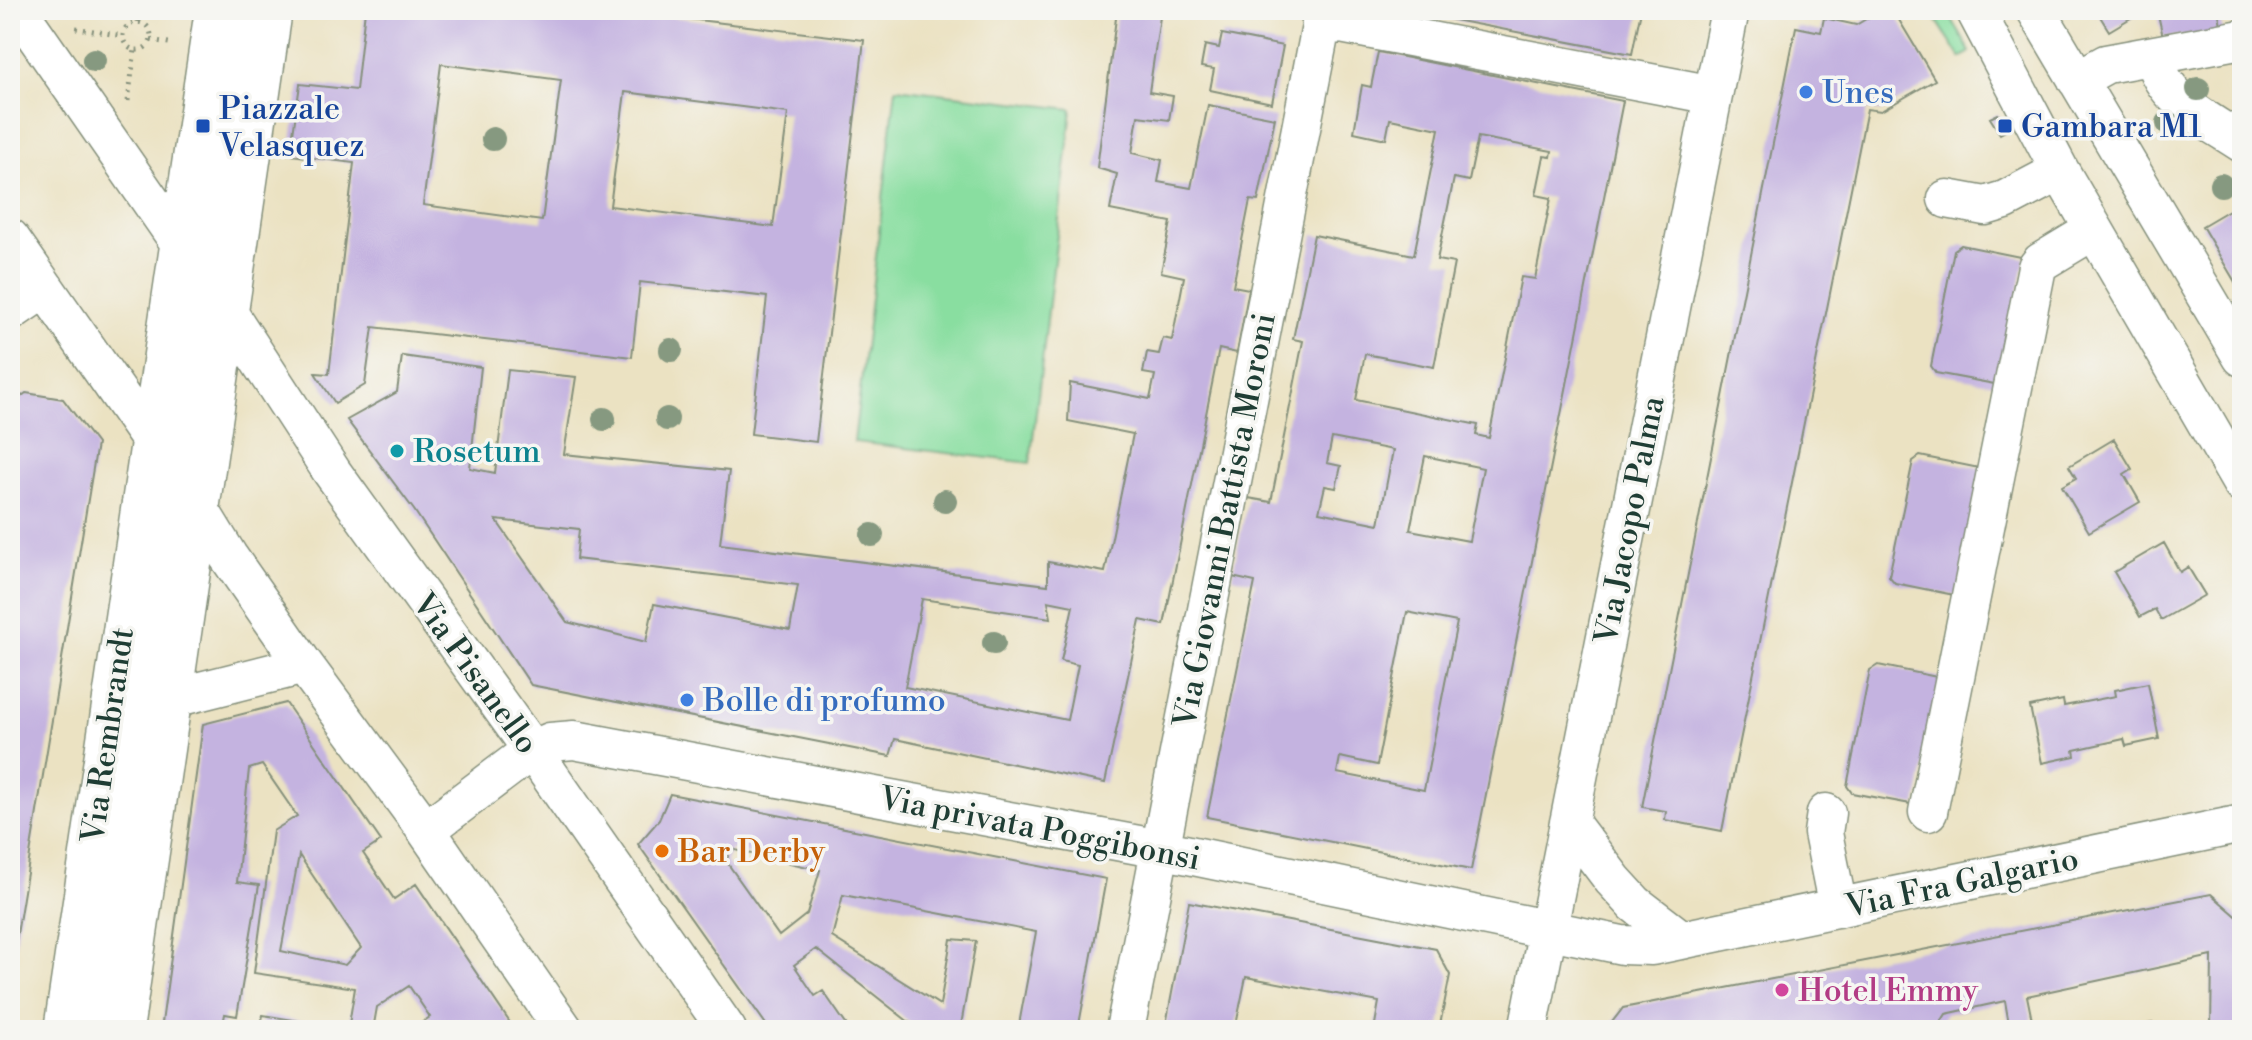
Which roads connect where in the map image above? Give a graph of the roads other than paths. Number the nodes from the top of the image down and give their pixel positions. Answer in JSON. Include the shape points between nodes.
{"nodes":[{"id":1,"x":18,"y":10,"type":"edge"},
{"id":2,"x":214,"y":10,"type":"edge"},
{"id":3,"x":243,"y":10,"type":"edge"},
{"id":4,"x":273,"y":10,"type":"edge"},
{"id":5,"x":1730,"y":10,"type":"edge"},
{"id":6,"x":1975,"y":10,"type":"edge"},
{"id":7,"x":2036,"y":10,"type":"edge"},
{"id":8,"x":1321,"y":18,"type":"edge"},
{"id":9,"x":2242,"y":39,"type":"edge"},
{"id":10,"x":2153,"y":56,"type":"junction"},
{"id":11,"x":2077,"y":80,"type":"junction"},
{"id":12,"x":1713,"y":95,"type":"junction"},
{"id":13,"x":2242,"y":143,"type":"edge"},
{"id":14,"x":2060,"y":171,"type":"junction"},
{"id":15,"x":1947,"y":199,"type":"dead end"},
{"id":16,"x":2094,"y":230,"type":"junction"},
{"id":17,"x":10,"y":238,"type":"edge"},
{"id":18,"x":180,"y":242,"type":"junction"},
{"id":19,"x":204,"y":277,"type":"junction"},
{"id":20,"x":45,"y":288,"type":"junction"},
{"id":21,"x":10,"y":312,"type":"edge"},
{"id":22,"x":229,"y":314,"type":"junction"},
{"id":23,"x":2242,"y":357,"type":"edge"},
{"id":24,"x":150,"y":439,"type":"junction"},
{"id":25,"x":175,"y":474,"type":"junction"},
{"id":26,"x":2242,"y":484,"type":"edge"},
{"id":27,"x":200,"y":511,"type":"junction"},
{"id":28,"x":304,"y":665,"type":"junction"},
{"id":29,"x":173,"y":698,"type":"junction"},
{"id":30,"x":532,"y":750,"type":"junction"},
{"id":31,"x":1928,"y":812,"type":"dead end"},
{"id":32,"x":1826,"y":813,"type":"dead end"},
{"id":33,"x":1569,"y":822,"type":"junction"},
{"id":34,"x":2242,"y":824,"type":"edge"},
{"id":35,"x":426,"y":830,"type":"junction"},
{"id":36,"x":1160,"y":849,"type":"junction"},
{"id":37,"x":1838,"y":908,"type":"junction"},
{"id":38,"x":1548,"y":929,"type":"junction"},
{"id":39,"x":1682,"y":940,"type":"junction"},
{"id":40,"x":63,"y":1030,"type":"edge"},
{"id":41,"x":94,"y":1030,"type":"edge"},
{"id":42,"x":124,"y":1030,"type":"edge"},
{"id":43,"x":564,"y":1030,"type":"edge"},
{"id":44,"x":727,"y":1030,"type":"edge"},
{"id":45,"x":1125,"y":1030,"type":"edge"},
{"id":46,"x":1528,"y":1030,"type":"edge"}],
"edges":[{"from":1,"to":18,"type":"street","name":"Via Pisanello"},
{"from":2,"to":18,"type":"street","name":"Via Rembrandt"},
{"from":3,"to":19,"type":"street","name":"Via Rembrandt"},
{"from":4,"to":22,"type":"street","name":"Via Rembrandt"},
{"from":5,"to":12,"type":"street","name":"Via Jacopo Palma"},
{"from":6,"to":14,"type":"street"},
{"from":7,"to":11,"type":"street"},
{"from":8,"to":12,"type":"street"},
{"from":8,"to":36,"type":"street","name":"Via Giovanni Battista Moroni"},
{"from":9,"to":10,"type":"street"},
{"from":10,"to":11,"type":"street","via":[[2106,64]]},
{"from":10,"to":13,"type":"street","via":[[2168,90]]},
{"from":11,"to":23,"type":"street"},
{"from":12,"to":33,"type":"street","name":"Via Jacopo Palma"},
{"from":14,"to":15,"type":"street","via":[[1985,206]]},
{"from":14,"to":16,"type":"street"},
{"from":16,"to":26,"type":"street"},
{"from":16,"to":31,"type":"street","via":[[2037,267]]},
{"from":17,"to":20,"type":"street"},
{"from":18,"to":19,"type":"street","name":"Via Pisanello"},
{"from":18,"to":24,"type":"street","name":"Via Rembrandt"},
{"from":19,"to":22,"type":"street","name":"Via Pisanello"},
{"from":19,"to":25,"type":"street","name":"Via Rembrandt"},
{"from":20,"to":21,"type":"street"},
{"from":20,"to":24,"type":"street"},
{"from":22,"to":27,"type":"street","name":"Via Rembrandt"},
{"from":22,"to":30,"type":"street","name":"Via Pisanello","via":[[332,472]]},
{"from":24,"to":25,"type":"street"},
{"from":24,"to":40,"type":"street","name":"Via Rembrandt"},
{"from":25,"to":27,"type":"street"},
{"from":25,"to":41,"type":"street","name":"Via Rembrandt"},
{"from":27,"to":28,"type":"street"},
{"from":27,"to":29,"type":"street","name":"Via Rembrandt"},
{"from":28,"to":29,"type":"street","name":"Via Rembrandt"},
{"from":28,"to":35,"type":"street"},
{"from":29,"to":42,"type":"street","name":"Via Rembrandt"},
{"from":30,"to":35,"type":"street"},
{"from":30,"to":36,"type":"street","name":"Via privata Poggibonsi","via":[[574,740]]},
{"from":30,"to":44,"type":"street","name":"Via Pisanello"},
{"from":32,"to":37,"type":"street","via":[[1823,833]]},
{"from":33,"to":38,"type":"street","name":"Via Jacopo Palma"},
{"from":33,"to":39,"type":"street","via":[[1635,904]]},
{"from":34,"to":37,"type":"street","name":"Via Fra Galgario"},
{"from":35,"to":43,"type":"street"},
{"from":36,"to":38,"type":"street","name":"Via privata Poggibonsi"},
{"from":36,"to":45,"type":"street","name":"Via Giovanni Battista Moroni"},
{"from":37,"to":39,"type":"street","name":"Via Fra Galgario"},
{"from":38,"to":39,"type":"street","name":"Via Fra Galgario","via":[[1622,945]]},
{"from":38,"to":46,"type":"street","name":"Via Jacopo Palma"}]}
